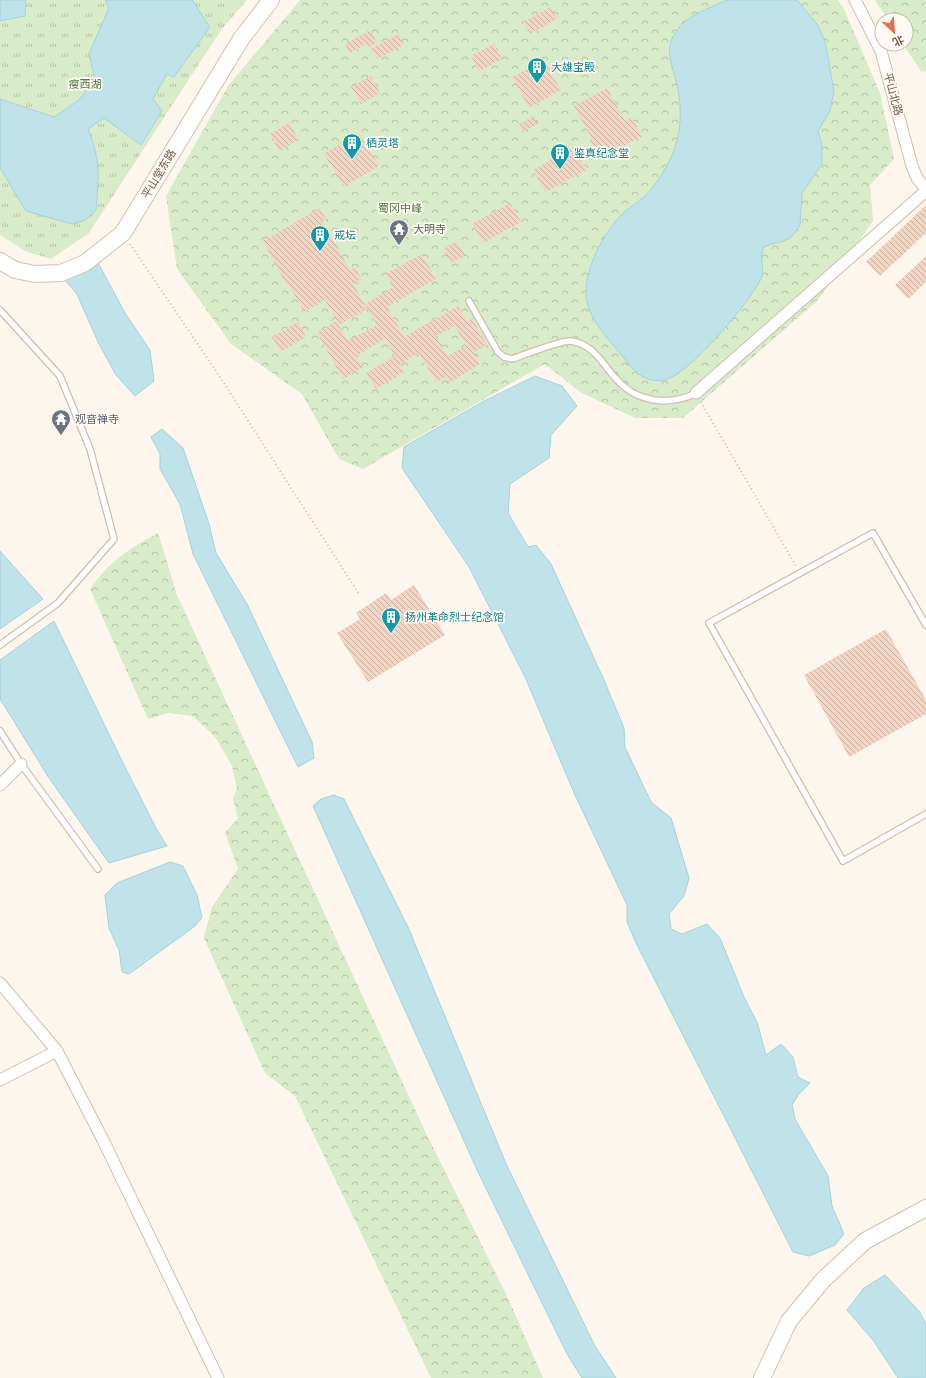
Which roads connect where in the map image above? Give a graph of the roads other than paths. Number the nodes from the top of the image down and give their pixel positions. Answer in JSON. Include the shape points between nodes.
{"nodes":[{"id":1,"x":271,"y":0,"type":"edge"},
{"id":2,"x":856,"y":0,"type":"edge"},
{"id":3,"x":926,"y":190,"type":"edge"},
{"id":4,"x":0,"y":261,"type":"edge"},
{"id":5,"x":469,"y":301,"type":"dead end"},
{"id":6,"x":0,"y":310,"type":"edge"},
{"id":7,"x":696,"y":393,"type":"joint"},
{"id":8,"x":926,"y":626,"type":"edge"},
{"id":9,"x":0,"y":645,"type":"edge"},
{"id":10,"x":0,"y":731,"type":"edge"},
{"id":11,"x":21,"y":764,"type":"junction"},
{"id":12,"x":0,"y":785,"type":"edge"},
{"id":13,"x":926,"y":814,"type":"edge"},
{"id":14,"x":98,"y":869,"type":"dead end"},
{"id":15,"x":0,"y":983,"type":"edge"},
{"id":16,"x":57,"y":1051,"type":"junction"},
{"id":17,"x":0,"y":1080,"type":"edge"},
{"id":18,"x":926,"y":1208,"type":"edge"},
{"id":19,"x":218,"y":1378,"type":"edge"},
{"id":20,"x":762,"y":1378,"type":"edge"}],
"edges":[{"from":1,"to":4,"type":"street","name":"平山堂东路","via":[[241,39],[123,233],[85,263],[61,273],[35,274],[15,270]]},
{"from":2,"to":3,"type":"street","name":"平山北路","via":[[881,51],[912,166]]},
{"from":3,"to":7,"type":"street"},
{"from":5,"to":7,"type":"lane","via":[[504,358],[512,359],[571,341],[598,355],[619,383],[633,393],[646,398],[670,401]]},
{"from":6,"to":9,"type":"lane","via":[[60,376],[90,449],[114,540],[58,603]]},
{"from":8,"to":13,"type":"lane","via":[[873,534],[710,623],[843,861]]},
{"from":10,"to":11,"type":"lane"},
{"from":11,"to":12,"type":"street"},
{"from":11,"to":14,"type":"lane"},
{"from":15,"to":16,"type":"street"},
{"from":16,"to":17,"type":"street"},
{"from":16,"to":19,"type":"street"},
{"from":18,"to":20,"type":"street","via":[[865,1242],[823,1280],[789,1321]]}]}
